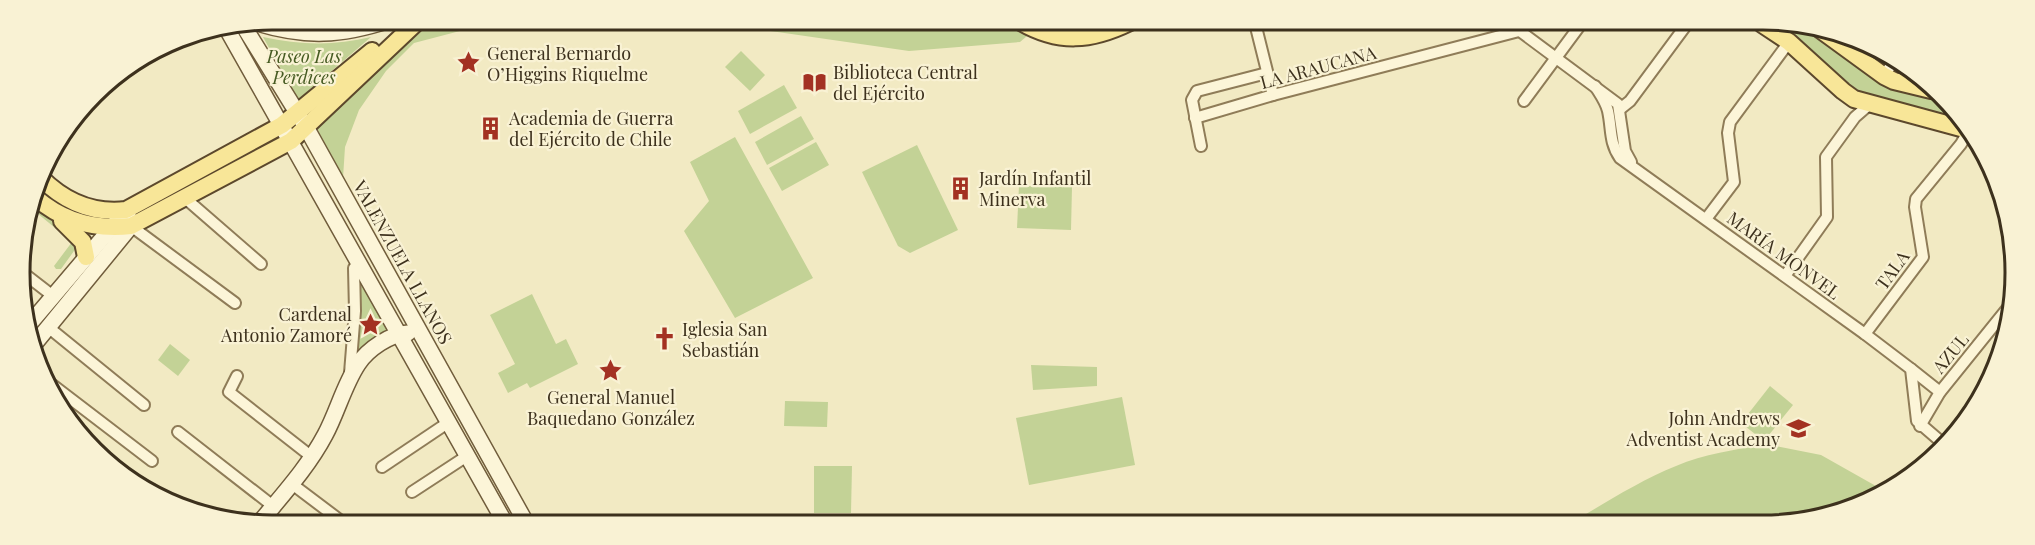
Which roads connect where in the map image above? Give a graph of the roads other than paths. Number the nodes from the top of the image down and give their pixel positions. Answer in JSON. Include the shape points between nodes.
{"nodes":[{"id":1,"x":284,"y":30,"type":"edge"},
{"id":2,"x":356,"y":30,"type":"edge"},
{"id":3,"x":400,"y":30,"type":"edge"},
{"id":4,"x":407,"y":30,"type":"edge"},
{"id":5,"x":1036,"y":30,"type":"edge"},
{"id":6,"x":1112,"y":30,"type":"edge"},
{"id":7,"x":1257,"y":30,"type":"edge"},
{"id":8,"x":1577,"y":30,"type":"edge"},
{"id":9,"x":1683,"y":30,"type":"edge"},
{"id":10,"x":1519,"y":31,"type":"joint"},
{"id":11,"x":1772,"y":31,"type":"edge"},
{"id":12,"x":247,"y":32,"type":"edge"},
{"id":13,"x":230,"y":34,"type":"edge"},
{"id":14,"x":1789,"y":42,"type":"junction"},
{"id":15,"x":1840,"y":43,"type":"edge"},
{"id":16,"x":1556,"y":58,"type":"junction"},
{"id":17,"x":1890,"y":66,"type":"edge"},
{"id":18,"x":1267,"y":73,"type":"junction"},
{"id":19,"x":1884,"y":76,"type":"junction"},
{"id":20,"x":1595,"y":86,"type":"junction"},
{"id":21,"x":1917,"y":86,"type":"edge"},
{"id":22,"x":1273,"y":95,"type":"junction"},
{"id":23,"x":1524,"y":101,"type":"dead end"},
{"id":24,"x":1870,"y":104,"type":"junction"},
{"id":25,"x":1620,"y":109,"type":"junction"},
{"id":26,"x":1195,"y":118,"type":"junction"},
{"id":27,"x":302,"y":120,"type":"junction"},
{"id":28,"x":282,"y":125,"type":"junction"},
{"id":29,"x":1956,"y":126,"type":"edge"},
{"id":30,"x":1964,"y":139,"type":"edge"},
{"id":31,"x":291,"y":141,"type":"junction"},
{"id":32,"x":1201,"y":146,"type":"dead end"},
{"id":33,"x":1637,"y":170,"type":"junction"},
{"id":34,"x":47,"y":183,"type":"edge"},
{"id":35,"x":185,"y":198,"type":"junction"},
{"id":36,"x":40,"y":202,"type":"edge"},
{"id":37,"x":129,"y":218,"type":"junction"},
{"id":38,"x":1706,"y":219,"type":"junction"},
{"id":39,"x":111,"y":228,"type":"junction"},
{"id":40,"x":86,"y":257,"type":"junction"},
{"id":41,"x":359,"y":263,"type":"junction"},
{"id":42,"x":261,"y":264,"type":"dead end"},
{"id":43,"x":1785,"y":276,"type":"junction"},
{"id":44,"x":30,"y":279,"type":"edge"},
{"id":45,"x":53,"y":296,"type":"junction"},
{"id":46,"x":235,"y":303,"type":"dead end"},
{"id":47,"x":2001,"y":317,"type":"edge"},
{"id":48,"x":35,"y":318,"type":"edge"},
{"id":49,"x":48,"y":327,"type":"junction"},
{"id":50,"x":399,"y":333,"type":"junction"},
{"id":51,"x":419,"y":333,"type":"junction"},
{"id":52,"x":1865,"y":334,"type":"junction"},
{"id":53,"x":39,"y":338,"type":"edge"},
{"id":54,"x":1911,"y":369,"type":"junction"},
{"id":55,"x":237,"y":376,"type":"dead end"},
{"id":56,"x":350,"y":380,"type":"junction"},
{"id":57,"x":61,"y":391,"type":"edge"},
{"id":58,"x":1940,"y":392,"type":"junction"},
{"id":59,"x":144,"y":405,"type":"dead end"},
{"id":60,"x":448,"y":422,"type":"junction"},
{"id":61,"x":1920,"y":426,"type":"junction"},
{"id":62,"x":178,"y":432,"type":"dead end"},
{"id":63,"x":1938,"y":440,"type":"edge"},
{"id":64,"x":467,"y":456,"type":"junction"},
{"id":65,"x":312,"y":457,"type":"junction"},
{"id":66,"x":152,"y":461,"type":"dead end"},
{"id":67,"x":382,"y":467,"type":"dead end"},
{"id":68,"x":292,"y":484,"type":"junction"},
{"id":69,"x":411,"y":492,"type":"dead end"},
{"id":70,"x":273,"y":506,"type":"junction"},
{"id":71,"x":266,"y":515,"type":"edge"},
{"id":72,"x":333,"y":515,"type":"edge"},
{"id":73,"x":500,"y":515,"type":"edge"},
{"id":74,"x":522,"y":515,"type":"edge"}],
"edges":[{"from":1,"to":2,"type":"main road","via":[[318,34]]},
{"from":3,"to":27,"type":"main road","via":[[372,51]]},
{"from":4,"to":27,"type":"main road"},
{"from":5,"to":6,"type":"main road","via":[[1060,38]]},
{"from":7,"to":18,"type":"street"},
{"from":8,"to":16,"type":"street"},
{"from":9,"to":25,"type":"street"},
{"from":10,"to":16,"type":"street","name":"MARÍA MONVEL"},
{"from":10,"to":22,"type":"street","name":"LA ARAUCANA"},
{"from":11,"to":14,"type":"main road"},
{"from":12,"to":27,"type":"main road","name":"VALENZUELA LLANOS"},
{"from":13,"to":28,"type":"main road"},
{"from":14,"to":24,"type":"main road","via":[[1848,95]]},
{"from":14,"to":38,"type":"street","via":[[1730,122],[1734,182]]},
{"from":15,"to":19,"type":"main road"},
{"from":16,"to":20,"type":"street","name":"MARÍA MONVEL"},
{"from":16,"to":23,"type":"street"},
{"from":17,"to":19,"type":"street"},
{"from":18,"to":22,"type":"street"},
{"from":18,"to":26,"type":"street","name":"LA ARAUCANA","via":[[1197,91],[1192,100]]},
{"from":19,"to":21,"type":"main road"},
{"from":20,"to":25,"type":"street","name":"MARÍA MONVEL","via":[[1615,100]]},
{"from":20,"to":33,"type":"street","name":"MARÍA MONVEL","via":[[1605,100],[1612,145],[1620,158]]},
{"from":22,"to":26,"type":"street","name":"LA ARAUCANA"},
{"from":24,"to":29,"type":"main road"},
{"from":24,"to":43,"type":"street","via":[[1855,117],[1826,157],[1827,217]]},
{"from":25,"to":33,"type":"street","name":"MARÍA MONVEL","via":[[1625,151]]},
{"from":26,"to":32,"type":"street","name":"LA ARAUCANA"},
{"from":27,"to":28,"type":"main road"},
{"from":27,"to":31,"type":"main road"},
{"from":27,"to":51,"type":"main road","name":"VALENZUELA LLANOS"},
{"from":28,"to":31,"type":"main road"},
{"from":28,"to":37,"type":"main road"},
{"from":30,"to":52,"type":"street","name":"TALA","via":[[1916,199],[1923,257]]},
{"from":31,"to":35,"type":"main road"},
{"from":31,"to":41,"type":"main road"},
{"from":33,"to":38,"type":"street","name":"MARÍA MONVEL"},
{"from":34,"to":37,"type":"main road","via":[[84,207]]},
{"from":35,"to":37,"type":"main road"},
{"from":35,"to":42,"type":"street"},
{"from":36,"to":39,"type":"main road","via":[[82,224]]},
{"from":36,"to":40,"type":"main road","via":[[77,235],[85,246]]},
{"from":37,"to":39,"type":"main road"},
{"from":37,"to":46,"type":"street"},
{"from":37,"to":49,"type":"main road"},
{"from":38,"to":43,"type":"street","name":"MARÍA MONVEL"},
{"from":39,"to":40,"type":"main road"},
{"from":40,"to":45,"type":"main road"},
{"from":41,"to":50,"type":"main road"},
{"from":41,"to":56,"type":"street","via":[[354,268]]},
{"from":43,"to":52,"type":"street","name":"MARÍA MONVEL"},
{"from":44,"to":45,"type":"street"},
{"from":45,"to":48,"type":"main road"},
{"from":47,"to":58,"type":"street","name":"AZUL"},
{"from":49,"to":53,"type":"main road"},
{"from":49,"to":59,"type":"street"},
{"from":50,"to":51,"type":"main road"},
{"from":50,"to":56,"type":"main road","via":[[359,362]]},
{"from":50,"to":60,"type":"main road"},
{"from":51,"to":74,"type":"main road","name":"VALENZUELA LLANOS"},
{"from":52,"to":54,"type":"street","name":"MARÍA MONVEL"},
{"from":54,"to":58,"type":"street","name":"MARÍA MONVEL"},
{"from":54,"to":61,"type":"street"},
{"from":55,"to":65,"type":"street","via":[[229,392]]},
{"from":56,"to":65,"type":"main road"},
{"from":57,"to":66,"type":"street"},
{"from":58,"to":61,"type":"street","name":"AZUL"},
{"from":60,"to":64,"type":"main road"},
{"from":60,"to":67,"type":"street"},
{"from":61,"to":63,"type":"street"},
{"from":62,"to":70,"type":"street"},
{"from":64,"to":69,"type":"street"},
{"from":64,"to":73,"type":"main road"},
{"from":65,"to":68,"type":"main road"},
{"from":68,"to":70,"type":"main road"},
{"from":68,"to":72,"type":"street"},
{"from":70,"to":71,"type":"main road"}]}
